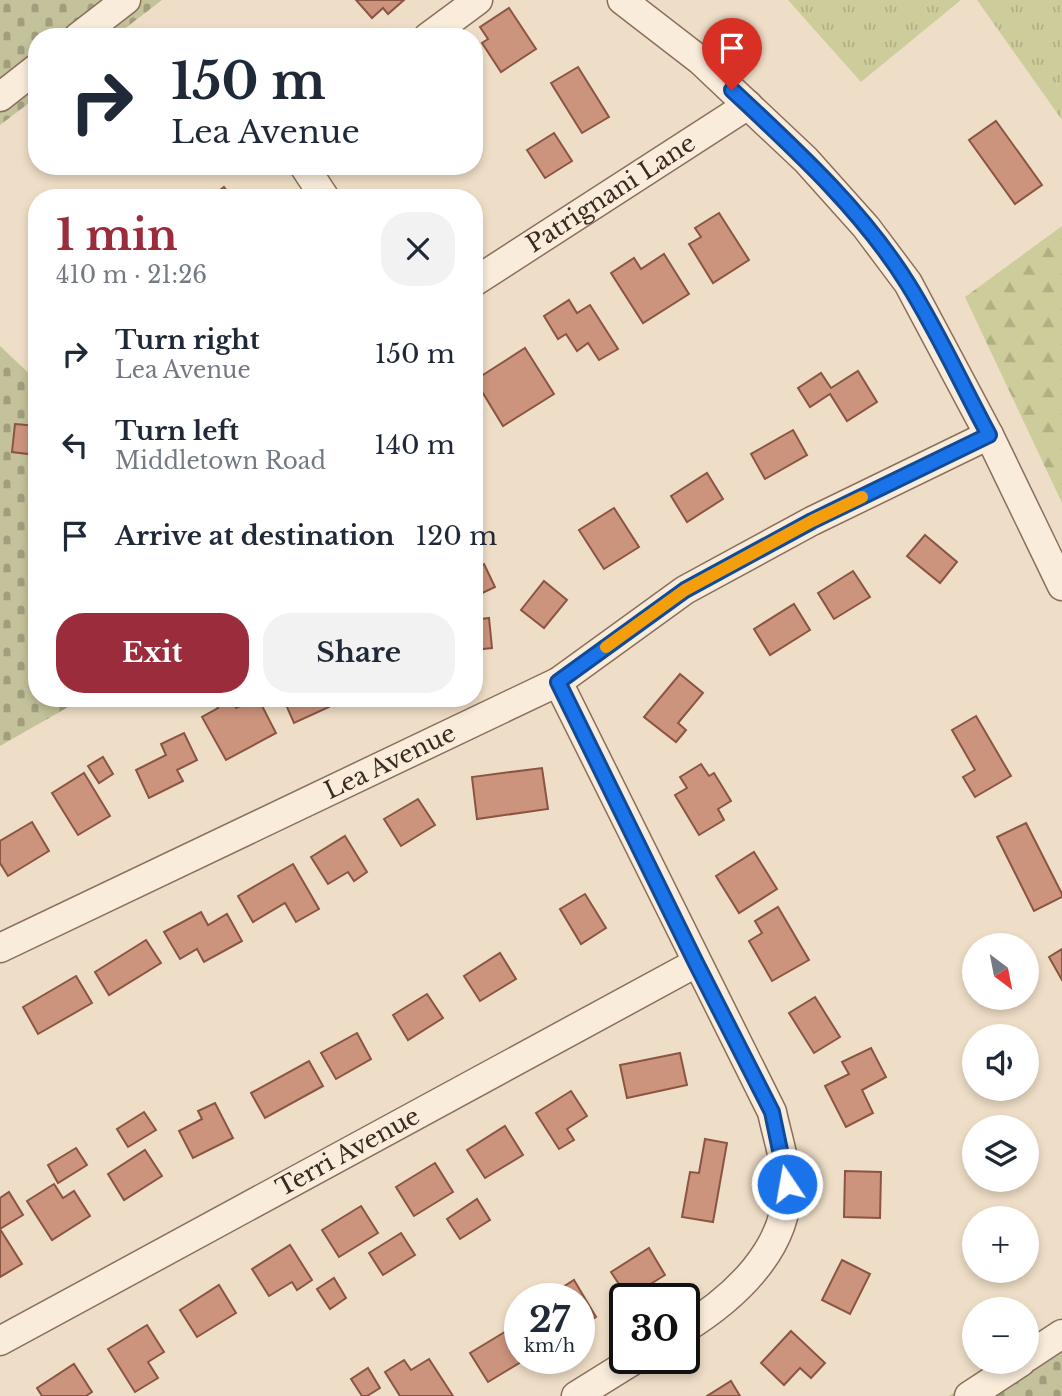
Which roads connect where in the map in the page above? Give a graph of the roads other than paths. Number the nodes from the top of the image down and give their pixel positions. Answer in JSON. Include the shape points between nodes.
{"nodes":[{"id":1,"x":125,"y":0,"type":"edge"},
{"id":2,"x":478,"y":0,"type":"edge"},
{"id":3,"x":622,"y":0,"type":"edge"},
{"id":4,"x":89,"y":28,"type":"edge"},
{"id":5,"x":440,"y":28,"type":"edge"},
{"id":6,"x":28,"y":75,"type":"edge"},
{"id":7,"x":0,"y":97,"type":"edge"},
{"id":8,"x":748,"y":105,"type":"junction"},
{"id":9,"x":483,"y":276,"type":"edge"},
{"id":10,"x":989,"y":435,"type":"junction"},
{"id":11,"x":1062,"y":586,"type":"edge"},
{"id":12,"x":558,"y":682,"type":"junction"},
{"id":13,"x":0,"y":948,"type":"edge"},
{"id":14,"x":696,"y":963,"type":"junction"},
{"id":15,"x":700,"y":1319,"type":"edge"},
{"id":16,"x":1062,"y":1334,"type":"edge"},
{"id":17,"x":0,"y":1341,"type":"edge"},
{"id":18,"x":1039,"y":1349,"type":"edge"},
{"id":19,"x":611,"y":1374,"type":"edge"},
{"id":20,"x":1003,"y":1374,"type":"edge"},
{"id":21,"x":576,"y":1396,"type":"edge"},
{"id":22,"x":969,"y":1396,"type":"edge"}],
"edges":[{"from":1,"to":4,"type":"street"},
{"from":2,"to":5,"type":"street"},
{"from":3,"to":8,"type":"street","via":[[701,61]]},
{"from":6,"to":7,"type":"street"},
{"from":8,"to":9,"type":"street","name":"Patrignani Lane"},
{"from":8,"to":10,"type":"street","via":[[806,160],[908,283]]},
{"from":10,"to":11,"type":"street"},
{"from":10,"to":12,"type":"street","name":"Lea Avenue","via":[[812,521],[685,590]]},
{"from":12,"to":13,"type":"street","name":"Lea Avenue"},
{"from":12,"to":14,"type":"street"},
{"from":14,"to":15,"type":"street","via":[[772,1112],[787,1184],[786,1209],[772,1247],[733,1293]]},
{"from":14,"to":17,"type":"street","name":"Terri Avenue"},
{"from":16,"to":18,"type":"street"},
{"from":19,"to":21,"type":"street"},
{"from":20,"to":22,"type":"street"}]}
